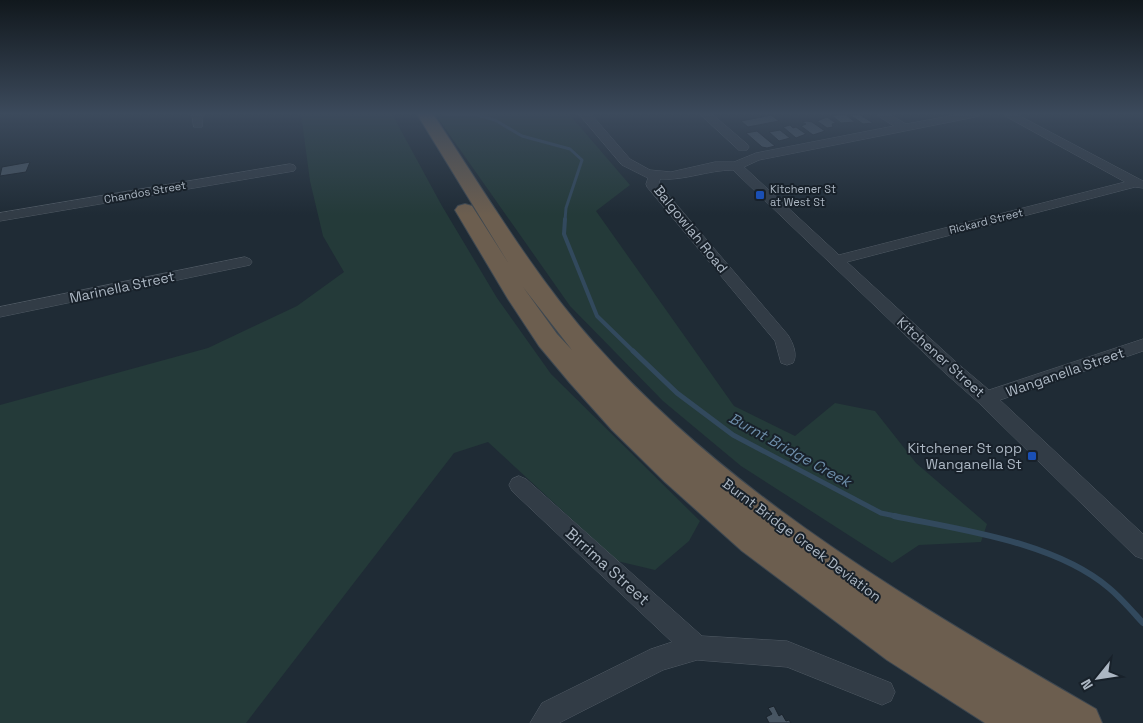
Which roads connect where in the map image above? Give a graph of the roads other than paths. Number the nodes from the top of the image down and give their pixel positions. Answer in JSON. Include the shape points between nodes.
{"nodes":[{"id":1,"x":428,"y":148,"type":"edge"},
{"id":2,"x":446,"y":148,"type":"edge"},
{"id":3,"x":614,"y":148,"type":"edge"},
{"id":4,"x":807,"y":148,"type":"edge"},
{"id":5,"x":1074,"y":148,"type":"edge"},
{"id":6,"x":736,"y":166,"type":"junction"},
{"id":7,"x":290,"y":168,"type":"dead end"},
{"id":8,"x":655,"y":176,"type":"junction"},
{"id":9,"x":1138,"y":180,"type":"edge"},
{"id":10,"x":0,"y":217,"type":"edge"},
{"id":11,"x":836,"y":260,"type":"junction"},
{"id":12,"x":245,"y":262,"type":"dead end"},
{"id":13,"x":0,"y":312,"type":"edge"},
{"id":14,"x":1143,"y":345,"type":"edge"},
{"id":15,"x":787,"y":359,"type":"dead end"},
{"id":16,"x":986,"y":398,"type":"junction"},
{"id":17,"x":519,"y":485,"type":"dead end"},
{"id":18,"x":1143,"y":549,"type":"edge"},
{"id":19,"x":697,"y":648,"type":"junction"},
{"id":20,"x":882,"y":692,"type":"dead end"},
{"id":21,"x":543,"y":723,"type":"edge"},
{"id":22,"x":1022,"y":723,"type":"edge"},
{"id":23,"x":1082,"y":723,"type":"edge"}],
"edges":[{"from":1,"to":22,"type":"highway","name":"Burnt Bridge Creek Deviation","via":[[516,294],[548,340],[622,422],[762,546],[900,647]]},
{"from":2,"to":23,"type":"highway","name":"Burnt Bridge Creek Deviation","via":[[550,307],[603,370],[648,415],[731,489],[839,570],[1000,676]]},
{"from":3,"to":8,"type":"street","name":"Balgowlah Road","via":[[635,169]]},
{"from":4,"to":6,"type":"street","via":[[756,158]]},
{"from":5,"to":9,"type":"street"},
{"from":6,"to":8,"type":"street","via":[[715,166],[671,176]]},
{"from":6,"to":11,"type":"street","name":"Kitchener Street"},
{"from":7,"to":10,"type":"street","name":"Chandos Street"},
{"from":8,"to":15,"type":"street","name":"Balgowlah Road","via":[[652,184],[782,340]]},
{"from":9,"to":11,"type":"street","name":"Rickard Street"},
{"from":11,"to":16,"type":"street","name":"Kitchener Street"},
{"from":12,"to":13,"type":"street","name":"Marinella Street"},
{"from":14,"to":16,"type":"street","name":"Wanganella Street"},
{"from":16,"to":18,"type":"street","name":"Kitchener Street"},
{"from":17,"to":19,"type":"street","name":"Birrima Street"},
{"from":19,"to":20,"type":"street","via":[[787,654]]},
{"from":19,"to":21,"type":"street","via":[[660,658],[551,712]]}]}
